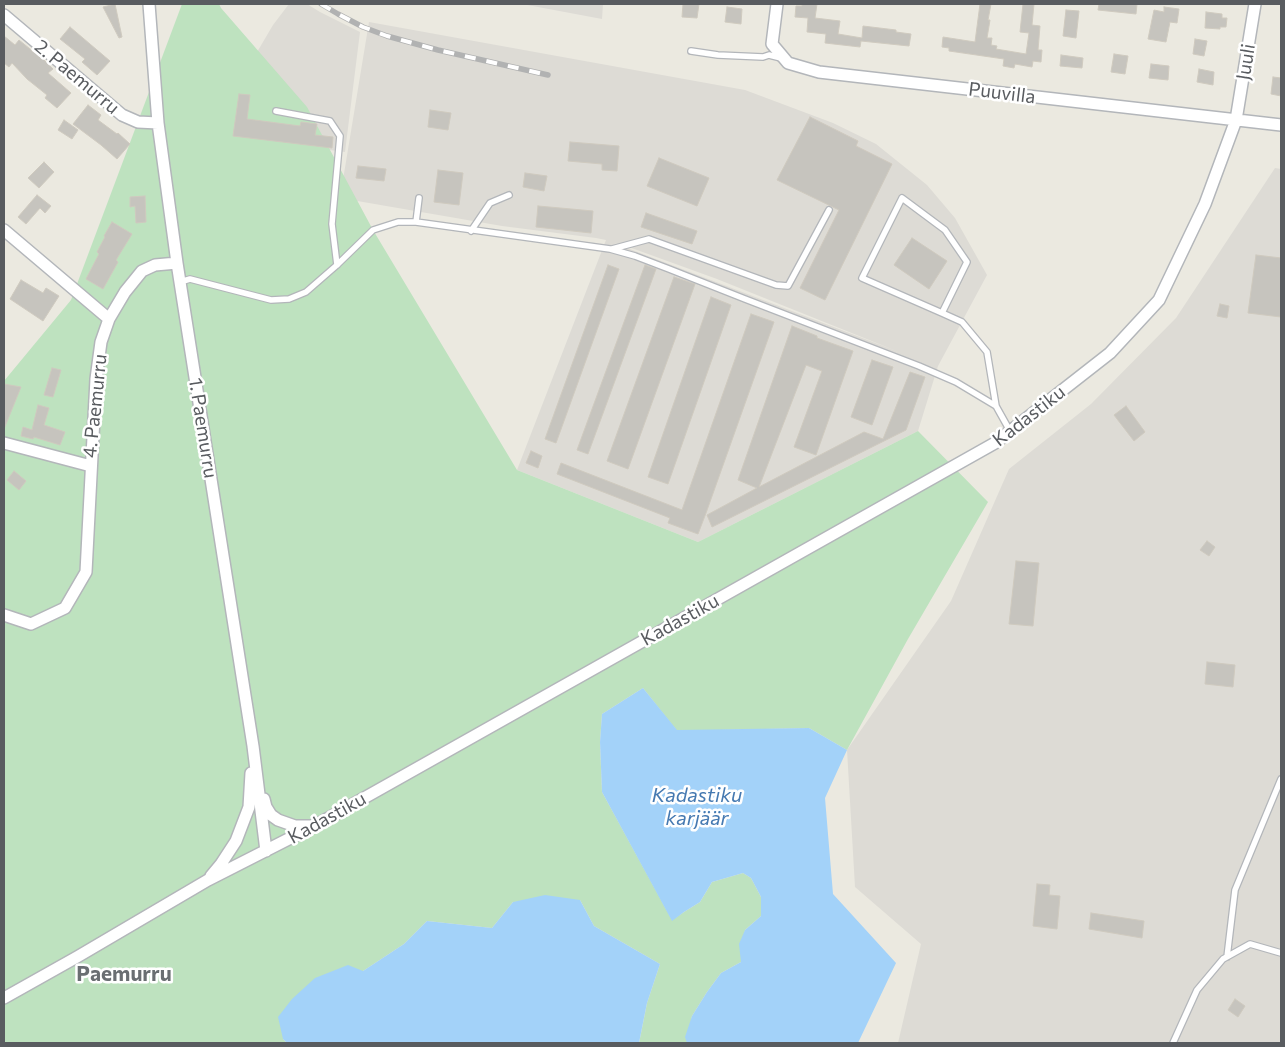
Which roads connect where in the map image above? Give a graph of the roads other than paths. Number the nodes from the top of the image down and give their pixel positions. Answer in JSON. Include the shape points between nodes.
{"nodes":[{"id":1,"x":777,"y":4,"type":"edge"},
{"id":2,"x":1255,"y":4,"type":"edge"},
{"id":3,"x":150,"y":6,"type":"edge"},
{"id":4,"x":4,"y":15,"type":"edge"},
{"id":5,"x":691,"y":51,"type":"dead end"},
{"id":6,"x":785,"y":60,"type":"junction"},
{"id":7,"x":276,"y":111,"type":"dead end"},
{"id":8,"x":1236,"y":120,"type":"junction"},
{"id":9,"x":158,"y":123,"type":"junction"},
{"id":10,"x":1281,"y":125,"type":"edge"},
{"id":11,"x":509,"y":195,"type":"dead end"},
{"id":12,"x":419,"y":198,"type":"dead end"},
{"id":13,"x":829,"y":210,"type":"dead end"},
{"id":14,"x":416,"y":222,"type":"junction"},
{"id":15,"x":4,"y":230,"type":"edge"},
{"id":16,"x":471,"y":231,"type":"junction"},
{"id":17,"x":610,"y":249,"type":"junction"},
{"id":18,"x":177,"y":263,"type":"junction"},
{"id":19,"x":337,"y":265,"type":"junction"},
{"id":20,"x":180,"y":282,"type":"junction"},
{"id":21,"x":942,"y":313,"type":"junction"},
{"id":22,"x":109,"y":319,"type":"junction"},
{"id":23,"x":996,"y":406,"type":"junction"},
{"id":24,"x":1010,"y":431,"type":"junction"},
{"id":25,"x":4,"y":443,"type":"edge"},
{"id":26,"x":91,"y":466,"type":"junction"},
{"id":27,"x":4,"y":615,"type":"edge"},
{"id":28,"x":253,"y":746,"type":"junction"},
{"id":29,"x":1281,"y":778,"type":"edge"},
{"id":30,"x":1279,"y":789,"type":"edge"},
{"id":31,"x":316,"y":826,"type":"junction"},
{"id":32,"x":266,"y":851,"type":"junction"},
{"id":33,"x":208,"y":880,"type":"junction"},
{"id":34,"x":1281,"y":953,"type":"edge"},
{"id":35,"x":1227,"y":957,"type":"junction"},
{"id":36,"x":4,"y":998,"type":"edge"},
{"id":37,"x":1173,"y":1043,"type":"edge"}],
"edges":[{"from":1,"to":6,"type":"street","via":[[772,44]]},
{"from":2,"to":8,"type":"street","name":"Juuli"},
{"from":3,"to":9,"type":"street","name":"1. Paemurru"},
{"from":4,"to":9,"type":"street","name":"2. Paemurru","via":[[122,116],[138,122]]},
{"from":5,"to":6,"type":"lane","via":[[718,55],[769,55]]},
{"from":6,"to":8,"type":"street","name":"Puuvilla","via":[[819,72]]},
{"from":7,"to":19,"type":"lane","via":[[330,121],[340,136],[332,224]]},
{"from":8,"to":10,"type":"street","name":"Puuvilla"},
{"from":8,"to":24,"type":"street","name":"Kadastiku","via":[[1206,204],[1158,300],[1110,353]]},
{"from":9,"to":18,"type":"street","name":"1. Paemurru"},
{"from":11,"to":16,"type":"lane","via":[[490,203]]},
{"from":12,"to":14,"type":"lane"},
{"from":13,"to":17,"type":"lane","via":[[788,286],[776,285],[649,239]]},
{"from":14,"to":16,"type":"lane"},
{"from":14,"to":19,"type":"lane","via":[[398,222],[373,230]]},
{"from":15,"to":22,"type":"street"},
{"from":16,"to":17,"type":"lane"},
{"from":17,"to":23,"type":"lane","via":[[919,366],[956,382]]},
{"from":18,"to":20,"type":"street","name":"1. Paemurru"},
{"from":18,"to":22,"type":"street","name":"4. Paemurru","via":[[155,265],[142,271]]},
{"from":19,"to":20,"type":"lane","via":[[306,292],[271,300],[190,279]]},
{"from":20,"to":28,"type":"street","name":"1. Paemurru"},
{"from":21,"to":21,"type":"lane","via":[[967,262],[945,230],[902,198],[862,278]]},
{"from":21,"to":23,"type":"lane","via":[[962,322],[987,352]]},
{"from":22,"to":26,"type":"street","name":"4. Paemurru","via":[[101,342],[96,379]]},
{"from":23,"to":24,"type":"lane"},
{"from":24,"to":31,"type":"street","name":"Kadastiku","via":[[995,443]]},
{"from":25,"to":26,"type":"street","name":"4. Paemurru"},
{"from":26,"to":27,"type":"street","via":[[86,572],[65,608],[32,624]]},
{"from":28,"to":31,"type":"street","via":[[266,807],[271,815],[295,826]]},
{"from":28,"to":32,"type":"street","name":"1. Paemurru"},
{"from":28,"to":33,"type":"street","via":[[249,807],[236,841]]},
{"from":29,"to":30,"type":"lane"},
{"from":30,"to":35,"type":"lane","via":[[1235,890]]},
{"from":31,"to":32,"type":"street","name":"Kadastiku"},
{"from":32,"to":33,"type":"street","name":"Kadastiku"},
{"from":33,"to":36,"type":"street","name":"Kadastiku"},
{"from":34,"to":35,"type":"lane","via":[[1250,944]]},
{"from":35,"to":37,"type":"lane","via":[[1198,990]]}]}
